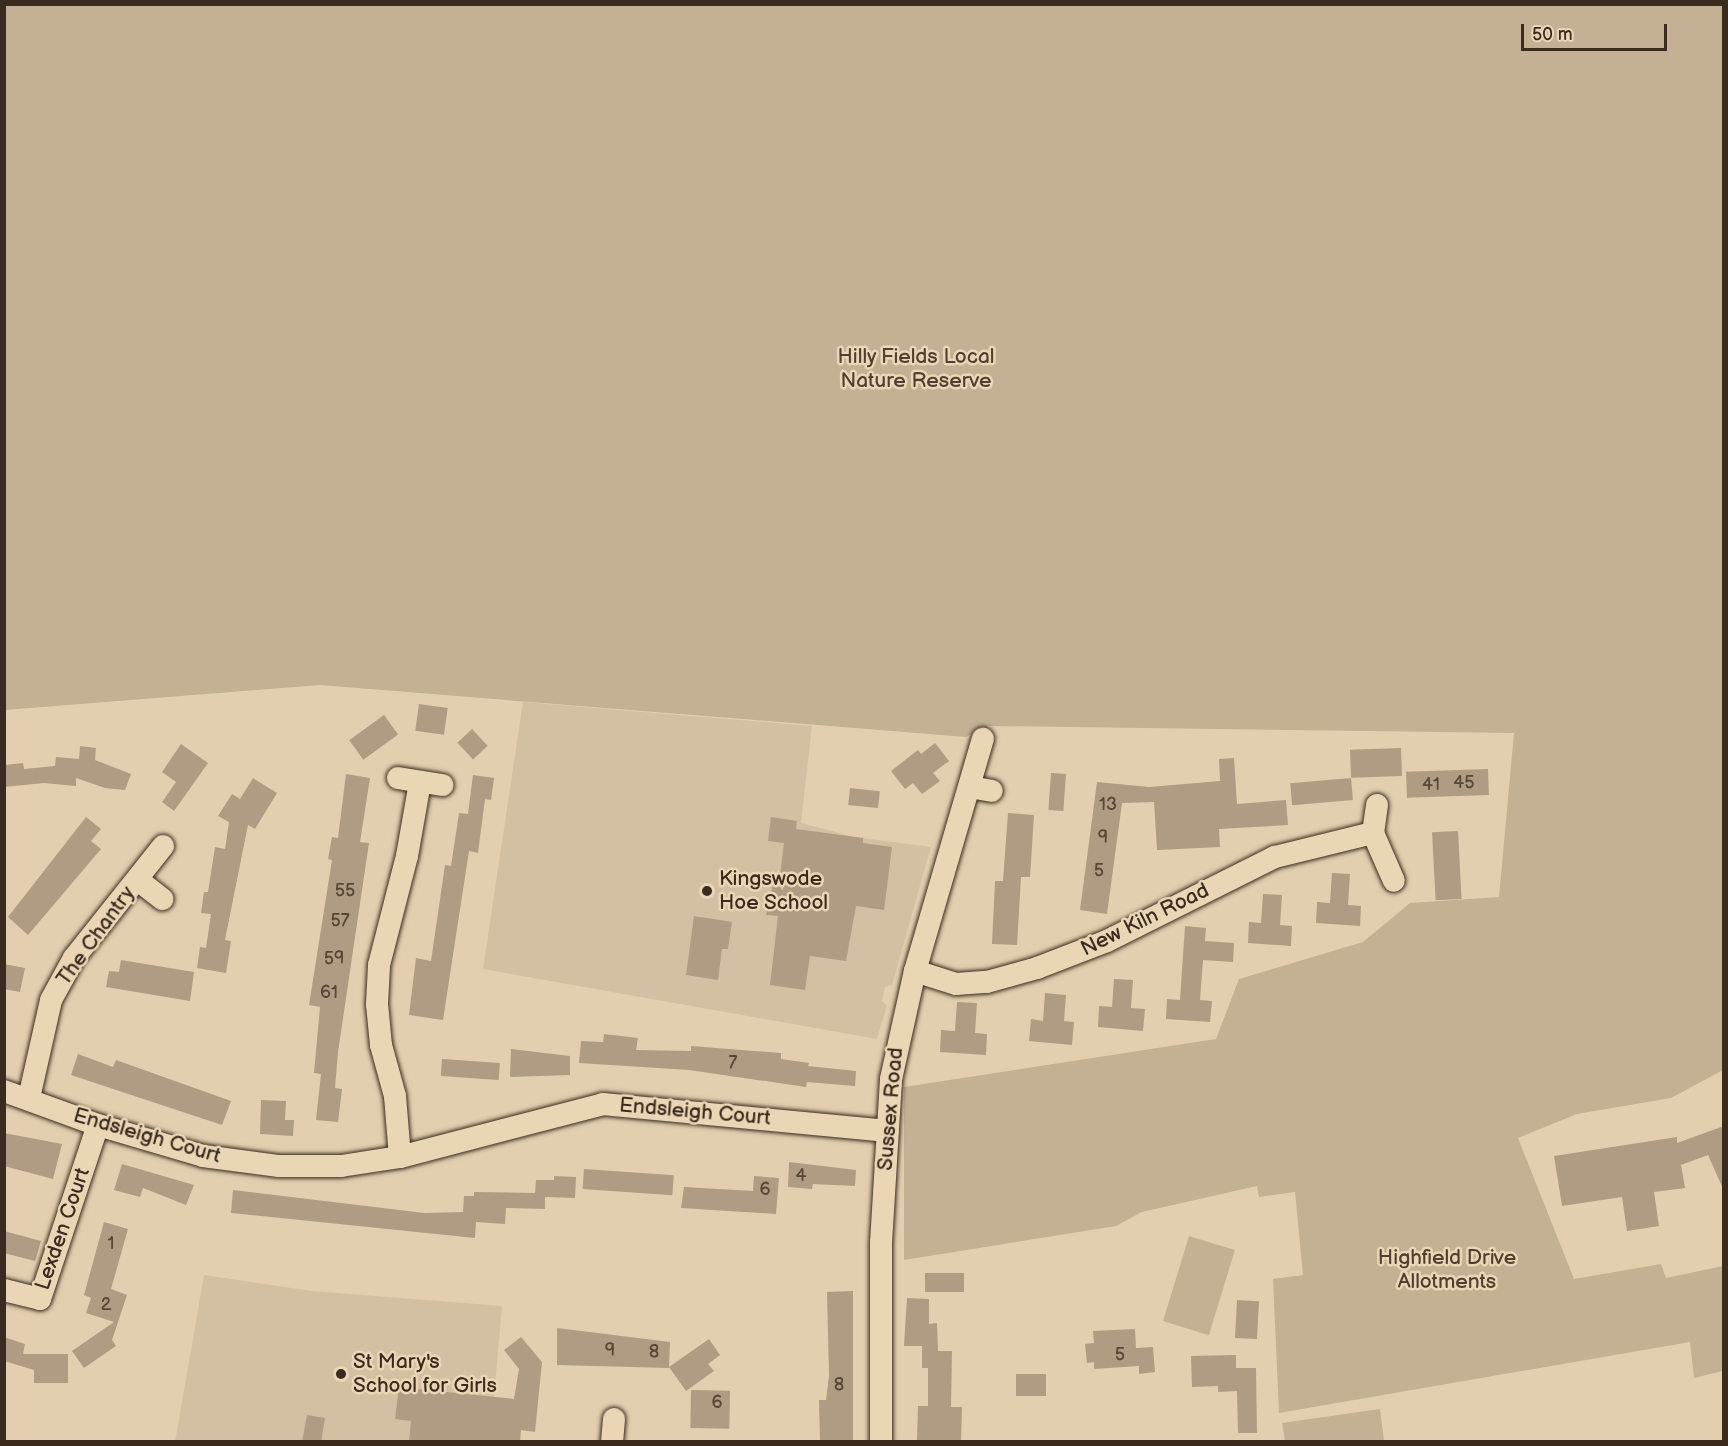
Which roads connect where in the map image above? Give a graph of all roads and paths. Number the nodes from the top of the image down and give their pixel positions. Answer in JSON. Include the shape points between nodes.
{"nodes":[{"id":1,"x":983,"y":739,"type":"dead end"},
{"id":2,"x":398,"y":778,"type":"dead end"},
{"id":3,"x":420,"y":782,"type":"junction"},
{"id":4,"x":442,"y":785,"type":"dead end"},
{"id":5,"x":1377,"y":805,"type":"dead end"},
{"id":6,"x":1373,"y":833,"type":"junction"},
{"id":7,"x":163,"y":846,"type":"dead end"},
{"id":8,"x":138,"y":880,"type":"junction"},
{"id":9,"x":1394,"y":881,"type":"dead end"},
{"id":10,"x":162,"y":899,"type":"dead end"},
{"id":11,"x":915,"y":971,"type":"junction"},
{"id":12,"x":4,"y":1091,"type":"edge"},
{"id":13,"x":29,"y":1098,"type":"junction"},
{"id":14,"x":98,"y":1125,"type":"junction"},
{"id":15,"x":888,"y":1131,"type":"junction"},
{"id":16,"x":400,"y":1157,"type":"junction"},
{"id":17,"x":4,"y":1290,"type":"edge"},
{"id":18,"x":614,"y":1419,"type":"dead end"},
{"id":19,"x":612,"y":1442,"type":"edge"},
{"id":20,"x":881,"y":1442,"type":"edge"}],
"edges":[{"from":1,"to":11,"type":"street","name":"Sussex Road","via":[[981,789]]},
{"from":2,"to":3,"type":"street"},
{"from":3,"to":4,"type":"street"},
{"from":3,"to":16,"type":"street","via":[[407,856],[381,956],[377,1004],[381,1046],[395,1096]]},
{"from":5,"to":6,"type":"street"},
{"from":6,"to":9,"type":"street"},
{"from":6,"to":11,"type":"street","name":"New Kiln Road","via":[[1275,857],[1107,941],[1037,968],[987,982],[956,984]]},
{"from":7,"to":8,"type":"street","name":"The Chantry"},
{"from":8,"to":10,"type":"street","name":"The Chantry"},
{"from":8,"to":13,"type":"street","name":"The Chantry","via":[[74,958],[51,1000]]},
{"from":11,"to":15,"type":"street","name":"Sussex Road","via":[[896,1045]]},
{"from":12,"to":13,"type":"street","name":"Endsleigh Court"},
{"from":13,"to":14,"type":"street","name":"Endsleigh Court"},
{"from":14,"to":16,"type":"street","name":"Endsleigh Court","via":[[203,1156],[241,1162],[342,1166]]},
{"from":14,"to":17,"type":"street","name":"Lexden Court","via":[[40,1299]]},
{"from":15,"to":16,"type":"street","name":"Endsleigh Court","via":[[603,1104]]},
{"from":15,"to":20,"type":"street","name":"Sussex Road","via":[[881,1243]]},
{"from":18,"to":19,"type":"street"}]}
